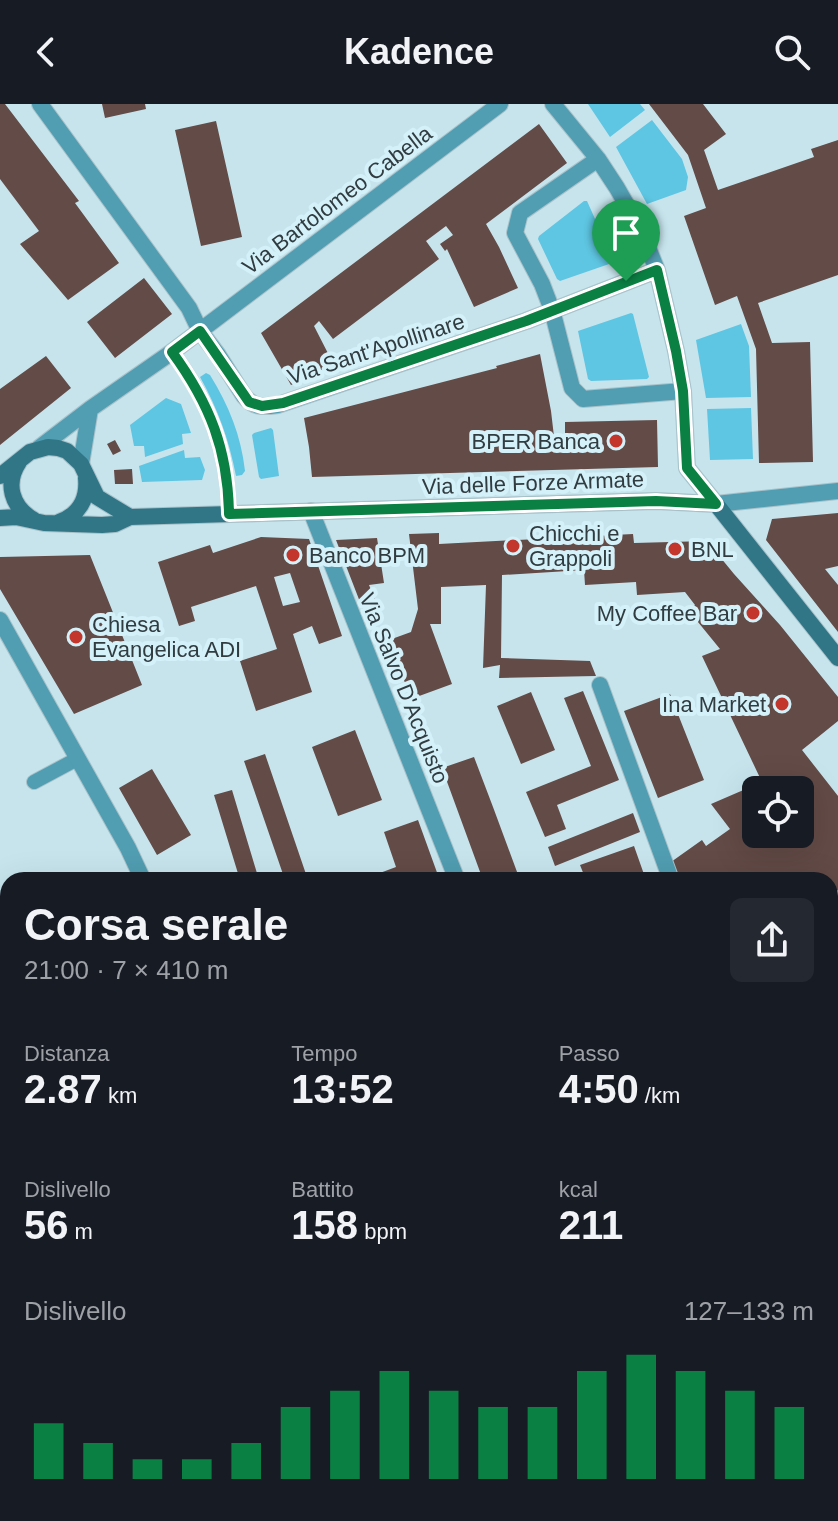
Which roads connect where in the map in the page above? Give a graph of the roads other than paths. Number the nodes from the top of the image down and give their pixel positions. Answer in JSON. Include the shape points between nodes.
{"nodes":[{"id":1,"x":40,"y":104,"type":"edge"},
{"id":2,"x":500,"y":104,"type":"edge"},
{"id":3,"x":553,"y":104,"type":"edge"},
{"id":4,"x":598,"y":159,"type":"junction"},
{"id":5,"x":657,"y":270,"type":"junction"},
{"id":6,"x":552,"y":310,"type":"junction"},
{"id":7,"x":200,"y":331,"type":"junction"},
{"id":8,"x":172,"y":352,"type":"junction"},
{"id":9,"x":683,"y":391,"type":"junction"},
{"id":10,"x":90,"y":409,"type":"junction"},
{"id":11,"x":39,"y":448,"type":"junction"},
{"id":12,"x":22,"y":458,"type":"junction"},
{"id":13,"x":83,"y":469,"type":"junction"},
{"id":14,"x":0,"y":476,"type":"edge"},
{"id":15,"x":838,"y":491,"type":"edge"},
{"id":16,"x":716,"y":504,"type":"junction"},
{"id":17,"x":311,"y":511,"type":"junction"},
{"id":18,"x":229,"y":514,"type":"junction"},
{"id":19,"x":130,"y":517,"type":"junction"},
{"id":20,"x":0,"y":518,"type":"edge"},
{"id":21,"x":35,"y":520,"type":"junction"},
{"id":22,"x":54,"y":523,"type":"junction"},
{"id":23,"x":0,"y":620,"type":"edge"},
{"id":24,"x":838,"y":658,"type":"edge"},
{"id":25,"x":600,"y":685,"type":"dead end"},
{"id":26,"x":77,"y":759,"type":"junction"},
{"id":27,"x":34,"y":782,"type":"dead end"},
{"id":28,"x":139,"y":872,"type":"edge"},
{"id":29,"x":454,"y":872,"type":"edge"},
{"id":30,"x":668,"y":872,"type":"edge"}],
"edges":[{"from":1,"to":7,"type":"street","name":"Via Sant'Apollinare","via":[[189,308]]},
{"from":2,"to":7,"type":"street","name":"Via Bartolomeo Cabella"},
{"from":3,"to":4,"type":"street"},
{"from":4,"to":5,"type":"street","via":[[641,230]]},
{"from":4,"to":6,"type":"street","via":[[520,213],[515,233]]},
{"from":5,"to":6,"type":"street","name":"Via Sant'Apollinare"},
{"from":5,"to":9,"type":"street"},
{"from":6,"to":7,"type":"street","name":"Via Sant'Apollinare","via":[[267,406],[246,399]]},
{"from":6,"to":9,"type":"street","via":[[572,388],[583,399]]},
{"from":7,"to":8,"type":"street"},
{"from":8,"to":10,"type":"street"},
{"from":8,"to":18,"type":"lane","via":[[220,443]]},
{"from":9,"to":16,"type":"street","via":[[687,468]]},
{"from":10,"to":11,"type":"street"},
{"from":10,"to":13,"type":"street"},
{"from":11,"to":12,"type":"street"},
{"from":11,"to":13,"type":"street","via":[[67,451]]},
{"from":12,"to":14,"type":"street"},
{"from":12,"to":21,"type":"street","via":[[13,474],[12,493],[20,510]]},
{"from":13,"to":19,"type":"street","via":[[97,497]]},
{"from":13,"to":22,"type":"street","via":[[84,501],[72,516]]},
{"from":15,"to":16,"type":"street","name":"Via delle Forze Armate"},
{"from":16,"to":17,"type":"street","name":"Via delle Forze Armate","via":[[656,501]]},
{"from":16,"to":24,"type":"street"},
{"from":17,"to":18,"type":"street","name":"Via delle Forze Armate"},
{"from":17,"to":29,"type":"street","name":"Via Salvo D'Acquisto"},
{"from":18,"to":19,"type":"street","name":"Via delle Forze Armate"},
{"from":19,"to":22,"type":"street","name":"Via delle Forze Armate","via":[[115,524]]},
{"from":20,"to":21,"type":"street","name":"Via delle Forze Armate"},
{"from":21,"to":22,"type":"street","name":"Via delle Forze Armate"},
{"from":23,"to":26,"type":"street"},
{"from":25,"to":30,"type":"street"},
{"from":26,"to":27,"type":"lane"},
{"from":26,"to":28,"type":"street"}]}
